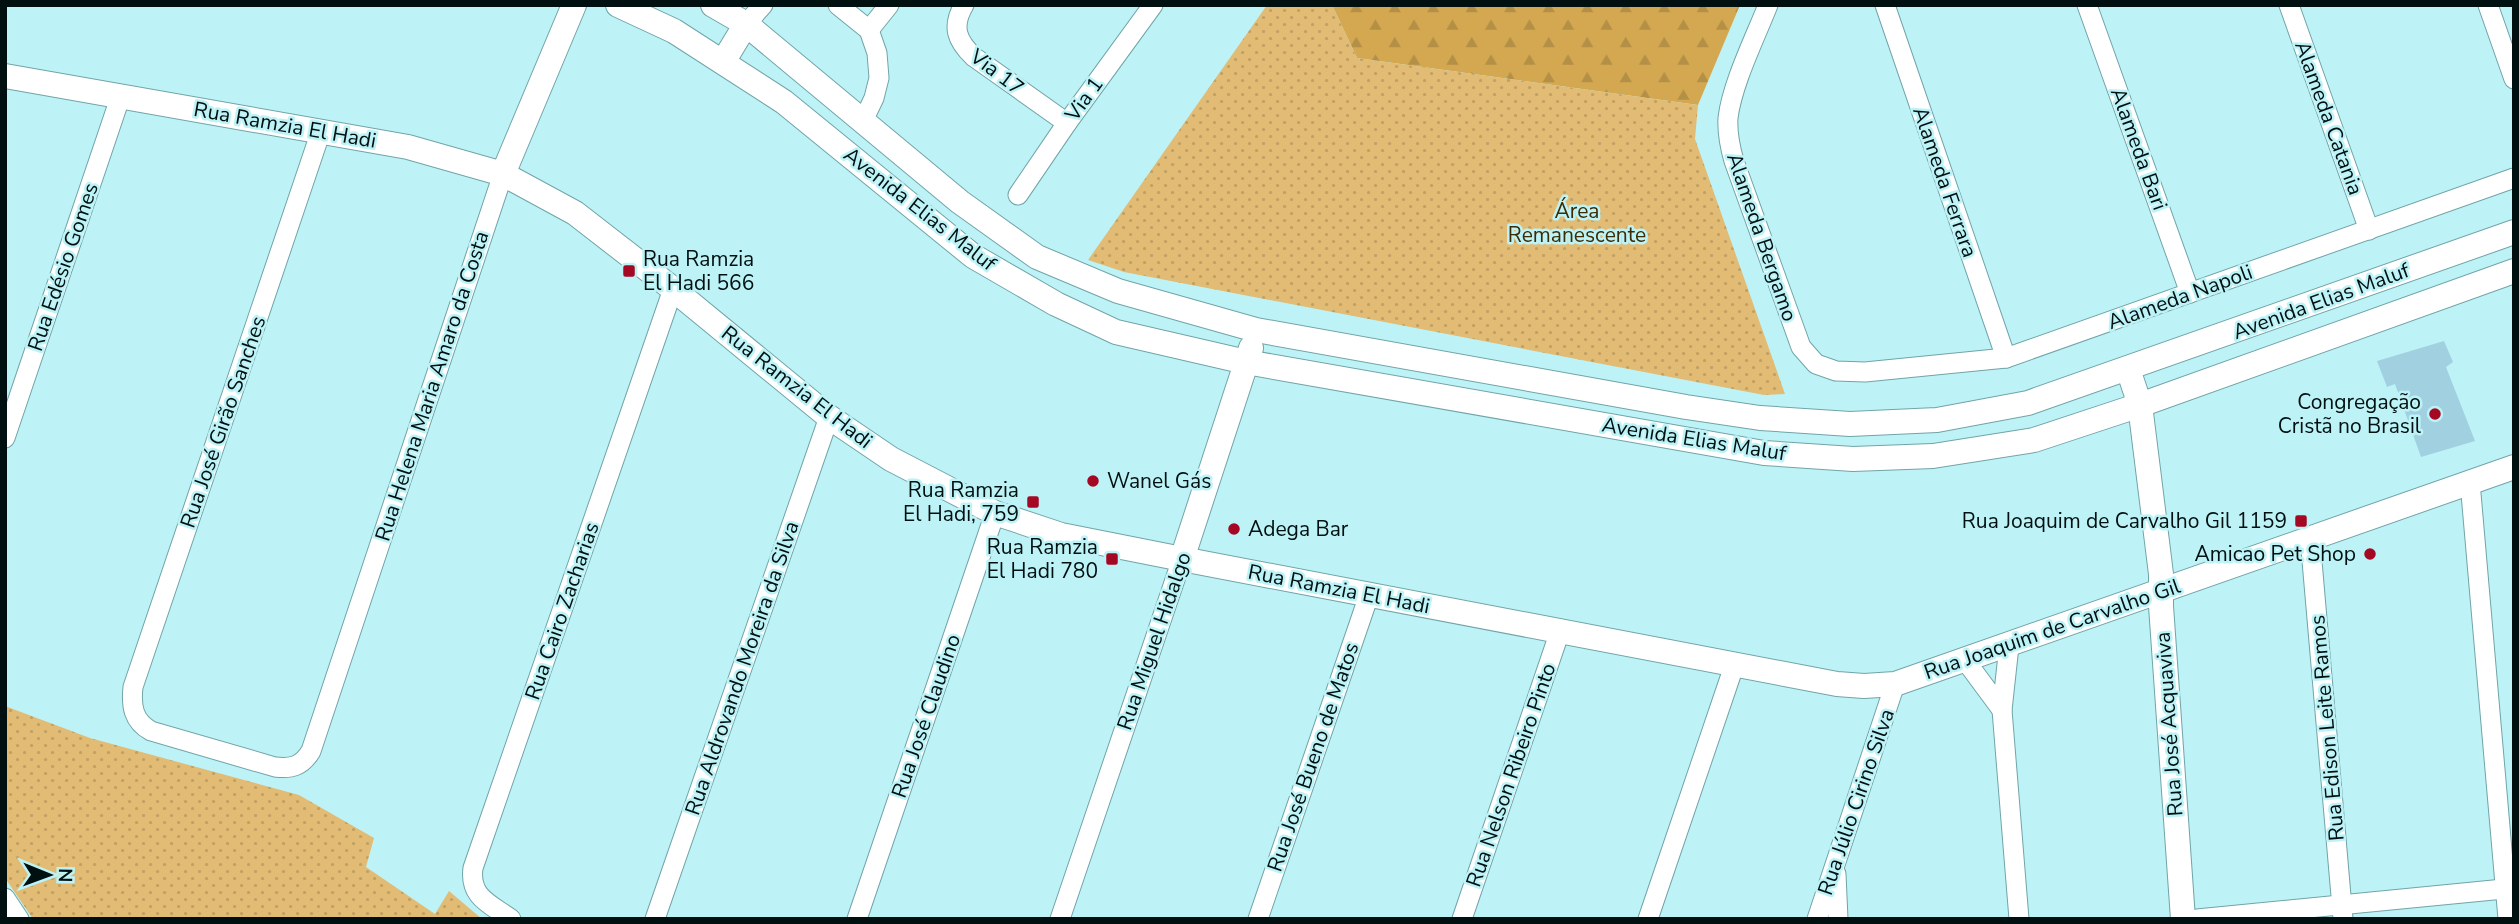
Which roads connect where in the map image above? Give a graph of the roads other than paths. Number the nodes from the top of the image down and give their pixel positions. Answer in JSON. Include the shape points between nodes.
{"nodes":[{"id":1,"x":574,"y":5,"type":"edge"},
{"id":2,"x":618,"y":5,"type":"edge"},
{"id":3,"x":713,"y":5,"type":"edge"},
{"id":4,"x":763,"y":5,"type":"edge"},
{"id":5,"x":838,"y":5,"type":"edge"},
{"id":6,"x":889,"y":5,"type":"edge"},
{"id":7,"x":964,"y":5,"type":"edge"},
{"id":8,"x":1153,"y":5,"type":"edge"},
{"id":9,"x":1768,"y":5,"type":"edge"},
{"id":10,"x":1885,"y":5,"type":"edge"},
{"id":11,"x":2087,"y":5,"type":"edge"},
{"id":12,"x":2289,"y":5,"type":"edge"},
{"id":13,"x":2488,"y":5,"type":"edge"},
{"id":14,"x":746,"y":24,"type":"junction"},
{"id":15,"x":869,"y":30,"type":"junction"},
{"id":16,"x":723,"y":62,"type":"junction"},
{"id":17,"x":5,"y":76,"type":"edge"},
{"id":18,"x":2514,"y":79,"type":"edge"},
{"id":19,"x":121,"y":95,"type":"junction"},
{"id":20,"x":784,"y":102,"type":"junction"},
{"id":21,"x":863,"y":121,"type":"junction"},
{"id":22,"x":1067,"y":123,"type":"junction"},
{"id":23,"x":321,"y":131,"type":"junction"},
{"id":24,"x":503,"y":174,"type":"junction"},
{"id":25,"x":2514,"y":178,"type":"edge"},
{"id":26,"x":1018,"y":195,"type":"dead end"},
{"id":27,"x":2369,"y":230,"type":"junction"},
{"id":28,"x":2514,"y":232,"type":"edge"},
{"id":29,"x":2514,"y":271,"type":"edge"},
{"id":30,"x":673,"y":289,"type":"junction"},
{"id":31,"x":2190,"y":293,"type":"junction"},
{"id":32,"x":1256,"y":330,"type":"junction"},
{"id":33,"x":2006,"y":358,"type":"junction"},
{"id":34,"x":1246,"y":362,"type":"junction"},
{"id":35,"x":2129,"y":369,"type":"junction"},
{"id":36,"x":1836,"y":371,"type":"joint"},
{"id":37,"x":2140,"y":405,"type":"junction"},
{"id":38,"x":829,"y":417,"type":"junction"},
{"id":39,"x":5,"y":438,"type":"edge"},
{"id":40,"x":2514,"y":467,"type":"edge"},
{"id":41,"x":2470,"y":482,"type":"junction"},
{"id":42,"x":995,"y":513,"type":"junction"},
{"id":43,"x":2310,"y":538,"type":"junction"},
{"id":44,"x":1182,"y":559,"type":"junction"},
{"id":45,"x":2161,"y":591,"type":"junction"},
{"id":46,"x":1369,"y":595,"type":"junction"},
{"id":47,"x":1560,"y":631,"type":"junction"},
{"id":48,"x":2008,"y":646,"type":"junction"},
{"id":49,"x":1659,"y":649,"type":"joint"},
{"id":50,"x":1965,"y":660,"type":"junction"},
{"id":51,"x":1735,"y":663,"type":"junction"},
{"id":52,"x":1895,"y":684,"type":"junction"},
{"id":53,"x":2002,"y":710,"type":"junction"},
{"id":54,"x":296,"y":766,"type":"joint"},
{"id":55,"x":1836,"y":863,"type":"junction"},
{"id":56,"x":2510,"y":889,"type":"edge"},
{"id":57,"x":5,"y":898,"type":"edge"},
{"id":58,"x":2343,"y":912,"type":"edge"},
{"id":59,"x":19,"y":919,"type":"edge"},
{"id":60,"x":511,"y":919,"type":"edge"},
{"id":61,"x":655,"y":919,"type":"edge"},
{"id":62,"x":857,"y":919,"type":"edge"},
{"id":63,"x":1060,"y":919,"type":"edge"},
{"id":64,"x":1258,"y":919,"type":"edge"},
{"id":65,"x":1462,"y":919,"type":"edge"},
{"id":66,"x":1648,"y":919,"type":"edge"},
{"id":67,"x":1817,"y":919,"type":"edge"},
{"id":68,"x":1838,"y":919,"type":"edge"},
{"id":69,"x":2019,"y":919,"type":"edge"},
{"id":70,"x":2183,"y":919,"type":"edge"},
{"id":71,"x":2197,"y":919,"type":"edge"},
{"id":72,"x":2508,"y":919,"type":"edge"}],
"edges":[{"from":1,"to":24,"type":"street","name":"Rua Helena Maria Amaro da Costa"},
{"from":2,"to":16,"type":"street","name":"Avenida Elias Maluf","via":[[674,31]]},
{"from":3,"to":14,"type":"street","name":"Avenida Elias Maluf"},
{"from":4,"to":14,"type":"street"},
{"from":5,"to":15,"type":"street"},
{"from":6,"to":15,"type":"street"},
{"from":7,"to":22,"type":"street","name":"Via 17","via":[[956,31],[961,45]]},
{"from":8,"to":22,"type":"street","name":"Via 1"},
{"from":9,"to":36,"type":"street","name":"Alameda Bergamo","via":[[1732,102],[1728,141],[1801,347],[1816,364]]},
{"from":10,"to":33,"type":"street","name":"Alameda Ferrara"},
{"from":11,"to":31,"type":"street","name":"Alameda Bari"},
{"from":12,"to":27,"type":"street","name":"Alameda Catania"},
{"from":13,"to":18,"type":"street"},
{"from":14,"to":16,"type":"street"},
{"from":14,"to":21,"type":"street","name":"Avenida Elias Maluf"},
{"from":15,"to":21,"type":"street","via":[[879,78]]},
{"from":16,"to":20,"type":"street","name":"Avenida Elias Maluf"},
{"from":17,"to":19,"type":"street","name":"Rua Ramzia El Hadi"},
{"from":19,"to":23,"type":"street","name":"Rua Ramzia El Hadi"},
{"from":19,"to":39,"type":"street","name":"Rua Edésio Gomes"},
{"from":20,"to":21,"type":"street","via":[[842,130]]},
{"from":20,"to":34,"type":"street","name":"Avenida Elias Maluf","via":[[973,256],[1056,304],[1116,331]]},
{"from":21,"to":32,"type":"street","name":"Avenida Elias Maluf","via":[[960,202],[1037,257],[1118,291]]},
{"from":22,"to":26,"type":"street","name":"Via 1"},
{"from":23,"to":24,"type":"street","name":"Rua Ramzia El Hadi","via":[[408,147]]},
{"from":23,"to":54,"type":"street","name":"Rua José Girão Sanches","via":[[133,687],[134,714],[150,732],[275,767]]},
{"from":24,"to":30,"type":"street","name":"Rua Ramzia El Hadi","via":[[575,214]]},
{"from":24,"to":54,"type":"street","name":"Rua Helena Maria Amaro da Costa","via":[[311,751]]},
{"from":25,"to":27,"type":"street","name":"Alameda Napoli"},
{"from":27,"to":31,"type":"street","name":"Alameda Napoli"},
{"from":28,"to":35,"type":"street","name":"Avenida Elias Maluf"},
{"from":29,"to":37,"type":"street","name":"Avenida Elias Maluf"},
{"from":30,"to":38,"type":"street","name":"Rua Ramzia El Hadi"},
{"from":30,"to":60,"type":"street","name":"Rua Cairo Zacharias","via":[[473,868],[476,892]]},
{"from":31,"to":33,"type":"street","name":"Alameda Napoli"},
{"from":32,"to":34,"type":"street"},
{"from":32,"to":35,"type":"street","name":"Avenida Elias Maluf","via":[[1686,407],[1850,424],[1937,420],[2028,403]]},
{"from":33,"to":36,"type":"street","name":"Alameda Napoli"},
{"from":34,"to":37,"type":"street","name":"Avenida Elias Maluf","via":[[1765,453],[1853,459],[1933,456],[2034,440]]},
{"from":34,"to":44,"type":"street","name":"Rua Miguel Hidalgo"},
{"from":35,"to":37,"type":"street"},
{"from":37,"to":45,"type":"street","name":"Rua José Acquaviva"},
{"from":38,"to":42,"type":"street","name":"Rua Ramzia El Hadi","via":[[891,459]]},
{"from":38,"to":61,"type":"street","name":"Rua Aldrovando Moreira da Silva"},
{"from":40,"to":41,"type":"street","name":"Rua Joaquim de Carvalho Gil"},
{"from":41,"to":43,"type":"street","name":"Rua Joaquim de Carvalho Gil"},
{"from":41,"to":56,"type":"street"},
{"from":42,"to":44,"type":"street","name":"Rua Ramzia El Hadi","via":[[1061,535]]},
{"from":42,"to":62,"type":"street","name":"Rua José Claudino"},
{"from":43,"to":45,"type":"street","name":"Rua Joaquim de Carvalho Gil"},
{"from":43,"to":58,"type":"street","name":"Rua Edison Leite Ramos"},
{"from":44,"to":46,"type":"street","name":"Rua Ramzia El Hadi"},
{"from":44,"to":63,"type":"street","name":"Rua Miguel Hidalgo"},
{"from":45,"to":48,"type":"street","name":"Rua Joaquim de Carvalho Gil"},
{"from":45,"to":70,"type":"street","name":"Rua José Acquaviva"},
{"from":46,"to":47,"type":"street","name":"Rua Ramzia El Hadi"},
{"from":46,"to":64,"type":"street","name":"Rua José Bueno de Matos"},
{"from":47,"to":49,"type":"street","name":"Rua Ramzia El Hadi"},
{"from":47,"to":65,"type":"street","name":"Rua Nelson Ribeiro Pinto"},
{"from":48,"to":50,"type":"street","name":"Rua Joaquim de Carvalho Gil"},
{"from":48,"to":53,"type":"street"},
{"from":49,"to":51,"type":"street","name":"Rua Joaquim de Carvalho Gil"},
{"from":50,"to":52,"type":"street","name":"Rua Joaquim de Carvalho Gil"},
{"from":50,"to":53,"type":"street"},
{"from":51,"to":52,"type":"street","name":"Rua Joaquim de Carvalho Gil","via":[[1837,684]]},
{"from":51,"to":66,"type":"street"},
{"from":52,"to":55,"type":"street","name":"Rua Júlio Cirino Silva"},
{"from":53,"to":69,"type":"street"},
{"from":55,"to":67,"type":"street","name":"Rua Júlio Cirino Silva"},
{"from":55,"to":68,"type":"street"},
{"from":56,"to":58,"type":"street"},
{"from":56,"to":72,"type":"street"},
{"from":57,"to":59,"type":"street"},
{"from":58,"to":71,"type":"street"}]}
